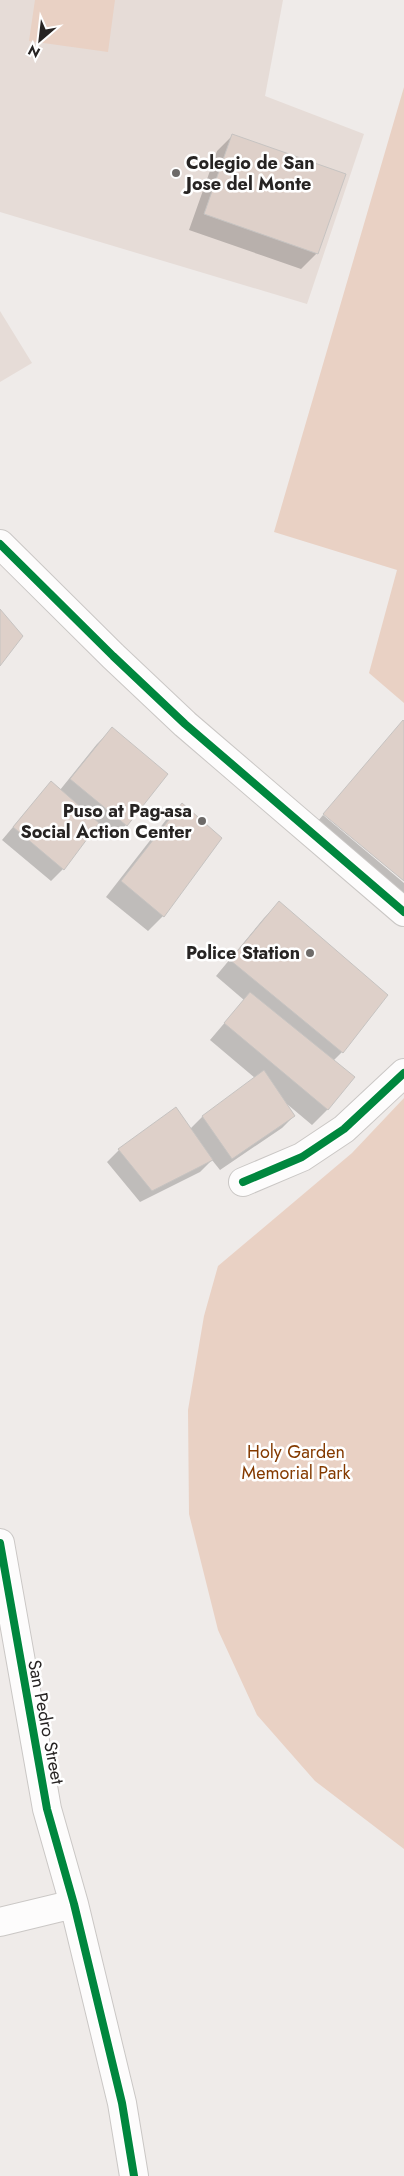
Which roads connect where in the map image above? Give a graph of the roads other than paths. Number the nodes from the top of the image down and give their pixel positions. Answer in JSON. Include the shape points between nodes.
{"nodes":[{"id":1,"x":0,"y":544,"type":"edge"},
{"id":2,"x":404,"y":912,"type":"edge"},
{"id":3,"x":404,"y":1072,"type":"edge"},
{"id":4,"x":243,"y":1182,"type":"dead end"},
{"id":5,"x":0,"y":1543,"type":"edge"},
{"id":6,"x":74,"y":1904,"type":"junction"},
{"id":7,"x":0,"y":1922,"type":"edge"},
{"id":8,"x":134,"y":2176,"type":"edge"}],
"edges":[{"from":1,"to":2,"type":"street","via":[[185,724]]},
{"from":3,"to":4,"type":"street","via":[[344,1128],[302,1157]]},
{"from":5,"to":6,"type":"street","name":"San Pedro Street","via":[[47,1809]]},
{"from":6,"to":7,"type":"street"},
{"from":6,"to":8,"type":"street","name":"San Pedro Street","via":[[122,2103]]}]}
